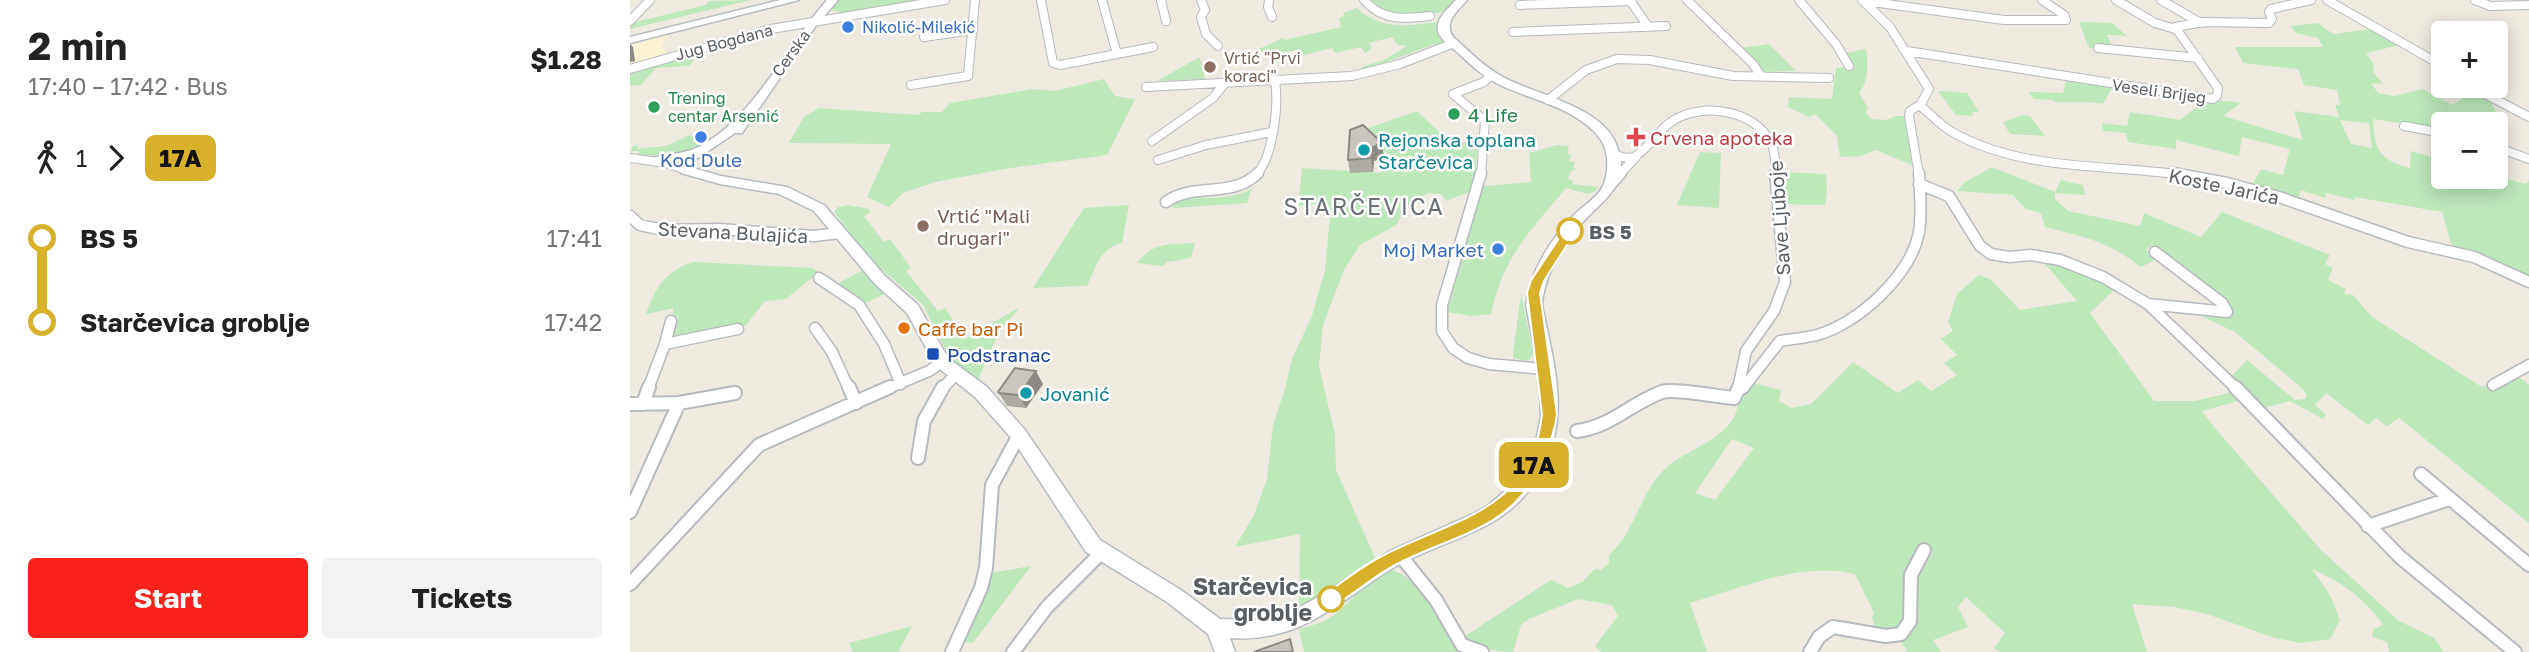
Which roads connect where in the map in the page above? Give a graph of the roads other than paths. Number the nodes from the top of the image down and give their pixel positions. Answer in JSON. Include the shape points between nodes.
{"nodes":[{"id":1,"x":650,"y":0,"type":"edge"},
{"id":2,"x":773,"y":0,"type":"edge"},
{"id":3,"x":794,"y":0,"type":"edge"},
{"id":4,"x":822,"y":0,"type":"edge"},
{"id":5,"x":833,"y":0,"type":"edge"},
{"id":6,"x":944,"y":0,"type":"edge"},
{"id":7,"x":975,"y":0,"type":"edge"},
{"id":8,"x":1041,"y":0,"type":"edge"},
{"id":9,"x":1102,"y":0,"type":"edge"},
{"id":10,"x":1161,"y":0,"type":"edge"},
{"id":11,"x":1201,"y":0,"type":"edge"},
{"id":12,"x":1269,"y":0,"type":"edge"},
{"id":13,"x":1364,"y":0,"type":"edge"},
{"id":14,"x":1462,"y":0,"type":"edge"},
{"id":15,"x":1630,"y":0,"type":"edge"},
{"id":16,"x":1687,"y":0,"type":"edge"},
{"id":17,"x":1799,"y":0,"type":"edge"},
{"id":18,"x":1862,"y":0,"type":"edge"},
{"id":19,"x":2042,"y":0,"type":"edge"},
{"id":20,"x":2116,"y":0,"type":"edge"},
{"id":21,"x":2161,"y":0,"type":"edge"},
{"id":22,"x":2311,"y":0,"type":"edge"},
{"id":23,"x":2326,"y":0,"type":"edge"},
{"id":24,"x":2475,"y":0,"type":"edge"},
{"id":25,"x":1520,"y":5,"type":"dead end"},
{"id":26,"x":2529,"y":5,"type":"edge"},
{"id":27,"x":1430,"y":16,"type":"dead end"},
{"id":28,"x":1272,"y":17,"type":"dead end"},
{"id":29,"x":818,"y":19,"type":"junction"},
{"id":30,"x":1166,"y":20,"type":"dead end"},
{"id":31,"x":630,"y":21,"type":"edge"},
{"id":32,"x":2201,"y":23,"type":"junction"},
{"id":33,"x":1666,"y":26,"type":"dead end"},
{"id":34,"x":1647,"y":27,"type":"junction"},
{"id":35,"x":2175,"y":29,"type":"junction"},
{"id":36,"x":973,"y":30,"type":"junction"},
{"id":37,"x":1513,"y":32,"type":"dead end"},
{"id":38,"x":630,"y":37,"type":"edge"},
{"id":39,"x":924,"y":37,"type":"dead end"},
{"id":40,"x":1454,"y":43,"type":"junction"},
{"id":41,"x":1218,"y":46,"type":"dead end"},
{"id":42,"x":1153,"y":47,"type":"dead end"},
{"id":43,"x":2098,"y":48,"type":"dead end"},
{"id":44,"x":1907,"y":51,"type":"junction"},
{"id":45,"x":1117,"y":54,"type":"junction"},
{"id":46,"x":2198,"y":58,"type":"junction"},
{"id":47,"x":2431,"y":59,"type":"edge"},
{"id":48,"x":1849,"y":66,"type":"dead end"},
{"id":49,"x":630,"y":69,"type":"edge"},
{"id":50,"x":1491,"y":75,"type":"junction"},
{"id":51,"x":1760,"y":75,"type":"junction"},
{"id":52,"x":1829,"y":78,"type":"dead end"},
{"id":53,"x":1275,"y":81,"type":"junction"},
{"id":54,"x":1224,"y":84,"type":"junction"},
{"id":55,"x":911,"y":85,"type":"dead end"},
{"id":56,"x":1146,"y":88,"type":"dead end"},
{"id":57,"x":2493,"y":98,"type":"edge"},
{"id":58,"x":1548,"y":100,"type":"junction"},
{"id":59,"x":1921,"y":104,"type":"junction"},
{"id":60,"x":2529,"y":117,"type":"edge"},
{"id":61,"x":742,"y":123,"type":"junction"},
{"id":62,"x":2404,"y":126,"type":"dead end"},
{"id":63,"x":2431,"y":131,"type":"edge"},
{"id":64,"x":1272,"y":132,"type":"junction"},
{"id":65,"x":1152,"y":141,"type":"dead end"},
{"id":66,"x":2508,"y":151,"type":"edge"},
{"id":67,"x":699,"y":152,"type":"junction"},
{"id":68,"x":1613,"y":154,"type":"junction"},
{"id":69,"x":1639,"y":155,"type":"junction"},
{"id":70,"x":630,"y":158,"type":"edge"},
{"id":71,"x":2529,"y":159,"type":"edge"},
{"id":72,"x":1158,"y":160,"type":"dead end"},
{"id":73,"x":656,"y":161,"type":"junction"},
{"id":74,"x":692,"y":172,"type":"junction"},
{"id":75,"x":1612,"y":183,"type":"junction"},
{"id":76,"x":1919,"y":184,"type":"junction"},
{"id":77,"x":1166,"y":202,"type":"dead end"},
{"id":78,"x":630,"y":216,"type":"edge"},
{"id":79,"x":840,"y":233,"type":"junction"},
{"id":80,"x":2155,"y":252,"type":"dead end"},
{"id":81,"x":819,"y":278,"type":"dead end"},
{"id":82,"x":2529,"y":282,"type":"edge"},
{"id":83,"x":2148,"y":304,"type":"junction"},
{"id":84,"x":671,"y":321,"type":"dead end"},
{"id":85,"x":816,"y":328,"type":"dead end"},
{"id":86,"x":738,"y":329,"type":"dead end"},
{"id":87,"x":665,"y":344,"type":"junction"},
{"id":88,"x":942,"y":362,"type":"junction"},
{"id":89,"x":2529,"y":365,"type":"edge"},
{"id":90,"x":1544,"y":369,"type":"junction"},
{"id":91,"x":957,"y":373,"type":"junction"},
{"id":92,"x":901,"y":384,"type":"junction"},
{"id":93,"x":2493,"y":385,"type":"dead end"},
{"id":94,"x":1739,"y":388,"type":"junction"},
{"id":95,"x":735,"y":393,"type":"dead end"},
{"id":96,"x":679,"y":403,"type":"junction"},
{"id":97,"x":856,"y":403,"type":"junction"},
{"id":98,"x":630,"y":404,"type":"edge"},
{"id":99,"x":643,"y":404,"type":"junction"},
{"id":100,"x":1577,"y":431,"type":"dead end"},
{"id":101,"x":1019,"y":435,"type":"junction"},
{"id":102,"x":918,"y":458,"type":"dead end"},
{"id":103,"x":2421,"y":474,"type":"dead end"},
{"id":104,"x":2449,"y":499,"type":"junction"},
{"id":105,"x":630,"y":512,"type":"edge"},
{"id":106,"x":2368,"y":526,"type":"junction"},
{"id":107,"x":1924,"y":550,"type":"dead end"},
{"id":108,"x":1101,"y":553,"type":"junction"},
{"id":109,"x":1400,"y":555,"type":"junction"},
{"id":110,"x":2529,"y":565,"type":"edge"},
{"id":111,"x":630,"y":584,"type":"edge"},
{"id":112,"x":1216,"y":628,"type":"junction"},
{"id":113,"x":951,"y":652,"type":"edge"},
{"id":114,"x":1013,"y":652,"type":"edge"},
{"id":115,"x":1225,"y":652,"type":"edge"},
{"id":116,"x":1482,"y":652,"type":"edge"},
{"id":117,"x":1810,"y":652,"type":"edge"},
{"id":118,"x":2515,"y":652,"type":"edge"}],
"edges":[{"from":1,"to":31,"type":"street"},
{"from":2,"to":38,"type":"street"},
{"from":3,"to":38,"type":"street"},
{"from":4,"to":29,"type":"street"},
{"from":5,"to":29,"type":"street","name":"Cerska"},
{"from":6,"to":29,"type":"street","name":"Jug Bogdana"},
{"from":7,"to":36,"type":"street"},
{"from":8,"to":45,"type":"street","via":[[1053,63]]},
{"from":9,"to":45,"type":"street"},
{"from":10,"to":30,"type":"street"},
{"from":11,"to":41,"type":"street","via":[[1204,29]]},
{"from":12,"to":28,"type":"street"},
{"from":13,"to":27,"type":"street","via":[[1382,16]]},
{"from":14,"to":40,"type":"street","via":[[1444,22],[1444,32]]},
{"from":15,"to":25,"type":"street"},
{"from":15,"to":34,"type":"street"},
{"from":16,"to":51,"type":"street"},
{"from":17,"to":48,"type":"street"},
{"from":18,"to":19,"type":"street","via":[[2004,20],[2066,20]]},
{"from":18,"to":44,"type":"street","via":[[1888,23]]},
{"from":20,"to":35,"type":"street"},
{"from":21,"to":32,"type":"street"},
{"from":22,"to":32,"type":"street","via":[[2272,9],[2269,23]]},
{"from":23,"to":47,"type":"street"},
{"from":24,"to":26,"type":"street","via":[[2490,6]]},
{"from":29,"to":49,"type":"street","name":"Jug Bogdana","via":[[731,38]]},
{"from":29,"to":61,"type":"street","name":"Cerska"},
{"from":32,"to":35,"type":"street"},
{"from":33,"to":34,"type":"street"},
{"from":34,"to":37,"type":"street"},
{"from":35,"to":46,"type":"street","name":"Veseli Brijeg"},
{"from":36,"to":39,"type":"street"},
{"from":36,"to":55,"type":"street","via":[[968,76]]},
{"from":40,"to":50,"type":"street"},
{"from":40,"to":53,"type":"street","via":[[1361,74]]},
{"from":42,"to":45,"type":"street"},
{"from":43,"to":46,"type":"street"},
{"from":44,"to":46,"type":"street","name":"Veseli Brijeg","via":[[2216,98],[2218,88]]},
{"from":44,"to":59,"type":"street","via":[[1929,89]]},
{"from":50,"to":58,"type":"street"},
{"from":50,"to":90,"type":"street","via":[[1452,94],[1485,121],[1485,138],[1479,183],[1443,301],[1441,327],[1452,347],[1469,358]]},
{"from":51,"to":52,"type":"street"},
{"from":51,"to":58,"type":"street","via":[[1731,76],[1649,60],[1616,60],[1593,65]]},
{"from":53,"to":54,"type":"street"},
{"from":53,"to":64,"type":"street"},
{"from":54,"to":56,"type":"street"},
{"from":54,"to":65,"type":"street","via":[[1213,98]]},
{"from":57,"to":60,"type":"street"},
{"from":58,"to":68,"type":"street","via":[[1591,122]]},
{"from":59,"to":76,"type":"street","via":[[1909,116]]},
{"from":59,"to":82,"type":"street","name":"Koste Jarića","via":[[1948,130],[1995,153],[2226,183],[2293,201],[2410,243],[2473,257]]},
{"from":61,"to":67,"type":"street","name":"Cerska"},
{"from":61,"to":74,"type":"street","name":"Cerska"},
{"from":62,"to":63,"type":"street"},
{"from":64,"to":72,"type":"street"},
{"from":64,"to":77,"type":"street","via":[[1266,164],[1251,180],[1230,189],[1175,196]]},
{"from":66,"to":71,"type":"street"},
{"from":67,"to":73,"type":"street"},
{"from":67,"to":74,"type":"street","name":"Cerska","via":[[688,160]]},
{"from":68,"to":69,"type":"street","via":[[1625,159]]},
{"from":68,"to":75,"type":"street"},
{"from":69,"to":75,"type":"street","name":"Save Ljuboje"},
{"from":69,"to":94,"type":"street","name":"Save Ljuboje","via":[[1668,124],[1696,113],[1736,115],[1769,135],[1785,282],[1774,311],[1749,344]]},
{"from":70,"to":73,"type":"street"},
{"from":73,"to":74,"type":"street"},
{"from":74,"to":79,"type":"street","via":[[793,194],[819,208]]},
{"from":75,"to":90,"type":"street","via":[[1571,229],[1536,285],[1533,298]]},
{"from":76,"to":83,"type":"street","via":[[1949,196],[1980,246],[1991,254],[2060,260],[2111,281]]},
{"from":76,"to":94,"type":"street","via":[[1919,233],[1893,282],[1854,318],[1818,335],[1780,341]]},
{"from":78,"to":79,"type":"street","name":"Stevana Bulajića","via":[[640,225],[663,230]]},
{"from":79,"to":88,"type":"street","via":[[880,281],[913,309]]},
{"from":80,"to":83,"type":"street","via":[[2222,303],[2227,312]]},
{"from":81,"to":92,"type":"street","via":[[859,305],[884,344]]},
{"from":83,"to":106,"type":"street"},
{"from":84,"to":87,"type":"street"},
{"from":85,"to":97,"type":"street"},
{"from":86,"to":87,"type":"street"},
{"from":87,"to":99,"type":"street"},
{"from":88,"to":91,"type":"street"},
{"from":88,"to":92,"type":"street"},
{"from":89,"to":93,"type":"street"},
{"from":90,"to":109,"type":"street","via":[[1548,433],[1522,486],[1485,518]]},
{"from":91,"to":101,"type":"street","via":[[981,392]]},
{"from":91,"to":102,"type":"street","via":[[940,390],[925,417]]},
{"from":92,"to":97,"type":"street"},
{"from":94,"to":100,"type":"street","via":[[1734,398],[1659,392],[1608,424]]},
{"from":95,"to":96,"type":"street"},
{"from":96,"to":99,"type":"street"},
{"from":96,"to":105,"type":"street"},
{"from":97,"to":111,"type":"street","via":[[752,450]]},
{"from":98,"to":99,"type":"street"},
{"from":101,"to":108,"type":"street"},
{"from":101,"to":113,"type":"street","via":[[992,485],[986,568]]},
{"from":103,"to":104,"type":"street"},
{"from":104,"to":106,"type":"street"},
{"from":104,"to":110,"type":"street"},
{"from":106,"to":118,"type":"street"},
{"from":107,"to":117,"type":"street","via":[[1912,571],[1906,632],[1881,635],[1833,626]]},
{"from":108,"to":112,"type":"street","via":[[1174,596]]},
{"from":108,"to":114,"type":"street","via":[[1047,607]]},
{"from":109,"to":112,"type":"street","via":[[1298,620],[1258,629]]},
{"from":109,"to":116,"type":"street","via":[[1436,600],[1462,645]]},
{"from":112,"to":115,"type":"street"}]}
